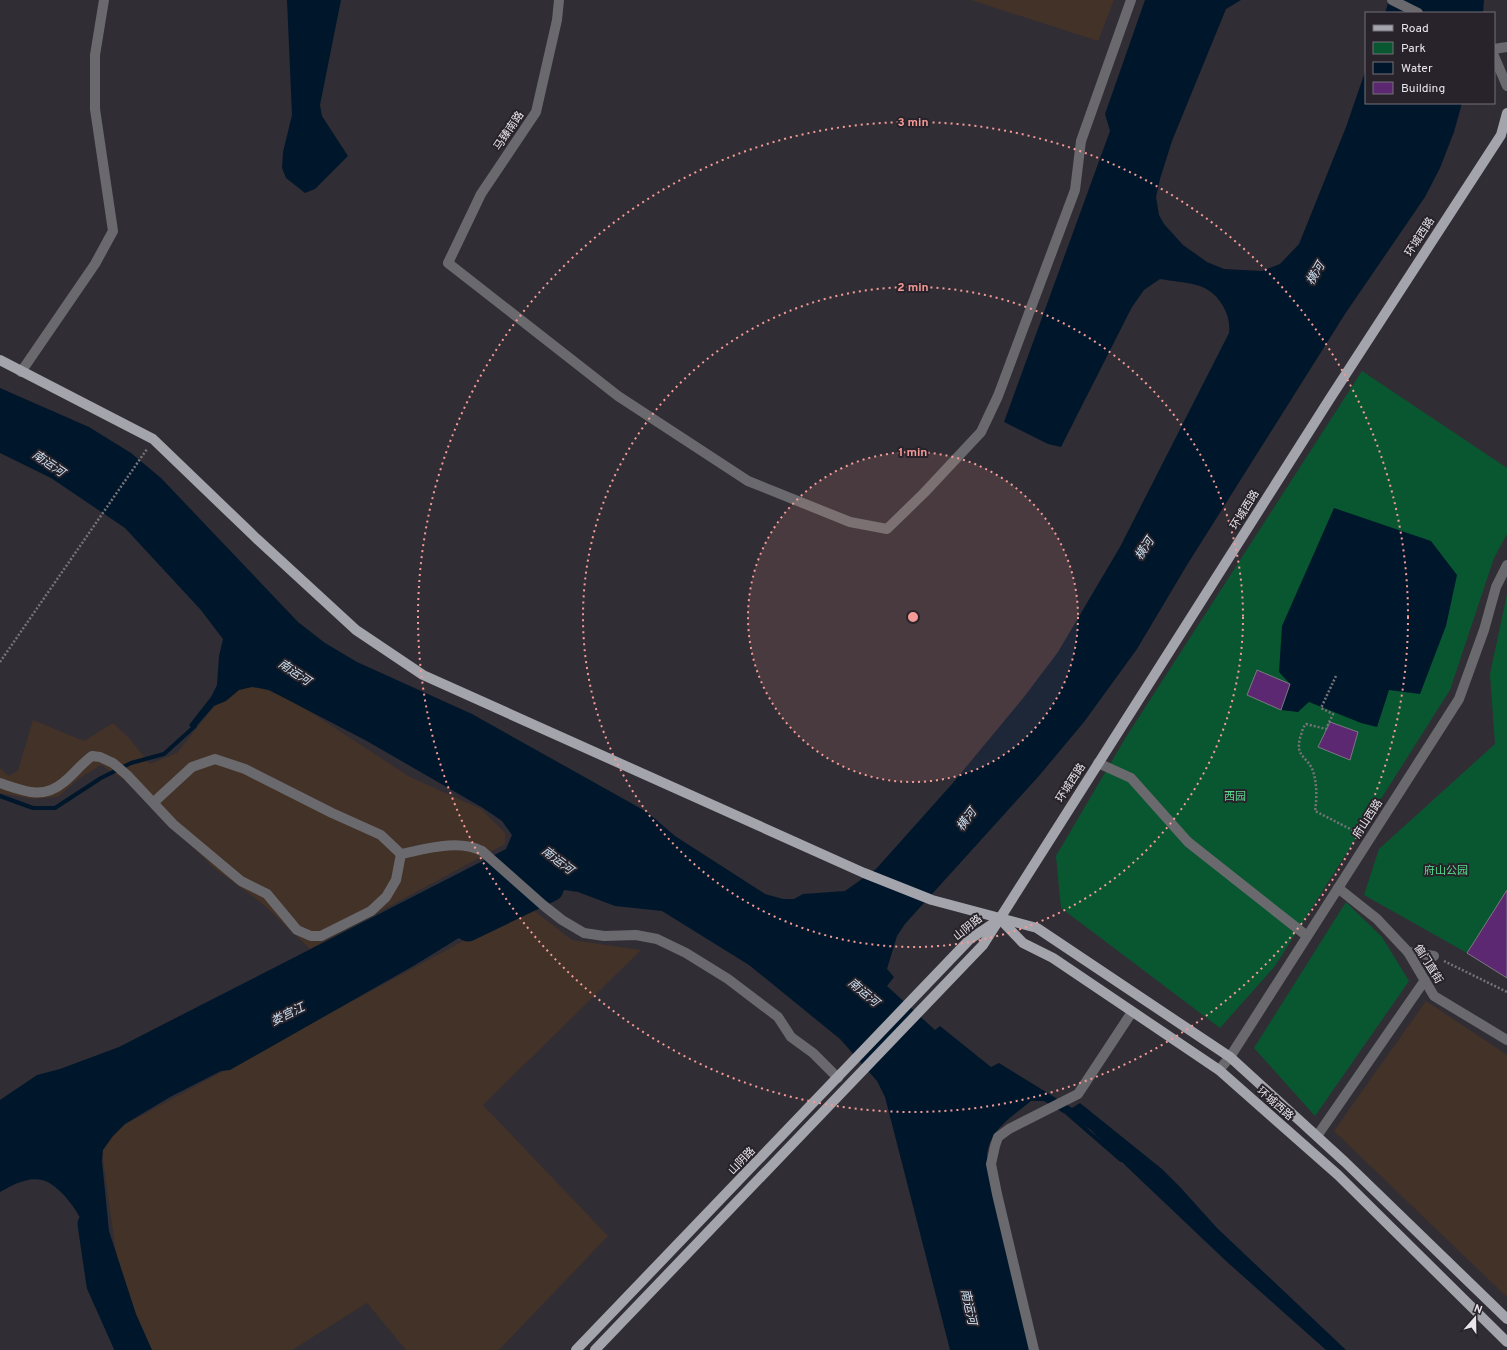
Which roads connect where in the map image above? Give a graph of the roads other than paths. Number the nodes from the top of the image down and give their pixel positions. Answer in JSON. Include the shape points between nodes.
{"nodes":[{"id":1,"x":104,"y":0,"type":"edge"},
{"id":2,"x":559,"y":0,"type":"edge"},
{"id":3,"x":1131,"y":0,"type":"edge"},
{"id":4,"x":1392,"y":0,"type":"edge"},
{"id":5,"x":1416,"y":12,"type":"edge"},
{"id":6,"x":1507,"y":47,"type":"edge"},
{"id":7,"x":1495,"y":49,"type":"edge"},
{"id":8,"x":1495,"y":58,"type":"edge"},
{"id":9,"x":1507,"y":86,"type":"edge"},
{"id":10,"x":1507,"y":113,"type":"edge"},
{"id":11,"x":0,"y":360,"type":"edge"},
{"id":12,"x":21,"y":372,"type":"junction"},
{"id":13,"x":1507,"y":565,"type":"edge"},
{"id":14,"x":1098,"y":763,"type":"junction"},
{"id":15,"x":0,"y":782,"type":"edge"},
{"id":16,"x":154,"y":802,"type":"junction"},
{"id":17,"x":401,"y":854,"type":"junction"},
{"id":18,"x":1338,"y":888,"type":"junction"},
{"id":19,"x":1000,"y":918,"type":"junction"},
{"id":20,"x":1307,"y":936,"type":"junction"},
{"id":21,"x":1408,"y":952,"type":"junction"},
{"id":22,"x":1434,"y":956,"type":"road end"},
{"id":23,"x":1424,"y":980,"type":"junction"},
{"id":24,"x":1132,"y":1012,"type":"junction"},
{"id":25,"x":1507,"y":1040,"type":"edge"},
{"id":26,"x":1230,"y":1057,"type":"junction"},
{"id":27,"x":1218,"y":1070,"type":"junction"},
{"id":28,"x":838,"y":1078,"type":"junction"},
{"id":29,"x":1317,"y":1136,"type":"junction"},
{"id":30,"x":1507,"y":1319,"type":"edge"},
{"id":31,"x":1507,"y":1342,"type":"edge"},
{"id":32,"x":576,"y":1350,"type":"edge"},
{"id":33,"x":595,"y":1350,"type":"edge"},
{"id":34,"x":1034,"y":1350,"type":"edge"}],
"edges":[{"from":1,"to":12,"type":"street","via":[[96,55],[95,109],[113,231],[95,264]]},
{"from":2,"to":3,"type":"street","name":"马臻南路","via":[[557,20],[536,112],[481,194],[448,263],[618,396],[748,481],[850,522],[887,529],[981,432],[998,396],[1075,190],[1081,141]]},
{"from":4,"to":5,"type":"street"},
{"from":6,"to":7,"type":"street"},
{"from":8,"to":9,"type":"street"},
{"from":10,"to":14,"type":"main road","name":"环城西路","via":[[1501,135]]},
{"from":11,"to":12,"type":"main road"},
{"from":12,"to":19,"type":"main road","via":[[153,439],[256,539],[356,630],[423,675],[864,873],[932,900]]},
{"from":13,"to":18,"type":"street","name":"府山西路","via":[[1496,587],[1459,700]]},
{"from":14,"to":19,"type":"main road","name":"环城西路"},
{"from":14,"to":20,"type":"street","via":[[1131,778],[1188,842]]},
{"from":15,"to":16,"type":"street","via":[[35,793],[51,792],[92,756],[100,757],[128,775]]},
{"from":16,"to":17,"type":"street","via":[[192,767],[215,759],[245,769],[381,835]]},
{"from":16,"to":17,"type":"street","via":[[173,824],[241,881],[267,894],[298,930],[311,936],[321,936],[371,911],[386,897],[396,880]]},
{"from":17,"to":28,"type":"street","via":[[463,845],[474,847],[542,905],[584,933],[604,936],[636,935],[657,939],[686,953],[728,979],[778,1017],[791,1037],[813,1053]]},
{"from":18,"to":20,"type":"street","name":"府山西路"},
{"from":18,"to":21,"type":"street","name":"偏门直街","via":[[1377,919]]},
{"from":19,"to":24,"type":"main road","name":"环城西路","via":[[1023,943],[1052,958]]},
{"from":19,"to":26,"type":"main road","name":"环城西路","via":[[1037,928]]},
{"from":19,"to":28,"type":"main road","name":"山阴路","via":[[970,939]]},
{"from":19,"to":33,"type":"main road","name":"山阴路","via":[[983,945]]},
{"from":20,"to":26,"type":"street","name":"府山西路"},
{"from":21,"to":22,"type":"street"},
{"from":21,"to":23,"type":"street","name":"偏门直街"},
{"from":23,"to":25,"type":"street","name":"偏门直街","via":[[1434,996]]},
{"from":23,"to":29,"type":"street"},
{"from":24,"to":27,"type":"main road","name":"环城西路"},
{"from":24,"to":34,"type":"street","via":[[1078,1094],[1009,1129],[998,1137],[995,1146],[991,1164]]},
{"from":26,"to":27,"type":"street","name":"府山西路"},
{"from":26,"to":29,"type":"main road","name":"环城西路"},
{"from":27,"to":31,"type":"main road","name":"环城西路","via":[[1338,1175]]},
{"from":28,"to":32,"type":"main road","name":"山阴路"},
{"from":29,"to":30,"type":"main road","name":"环城西路"}]}
